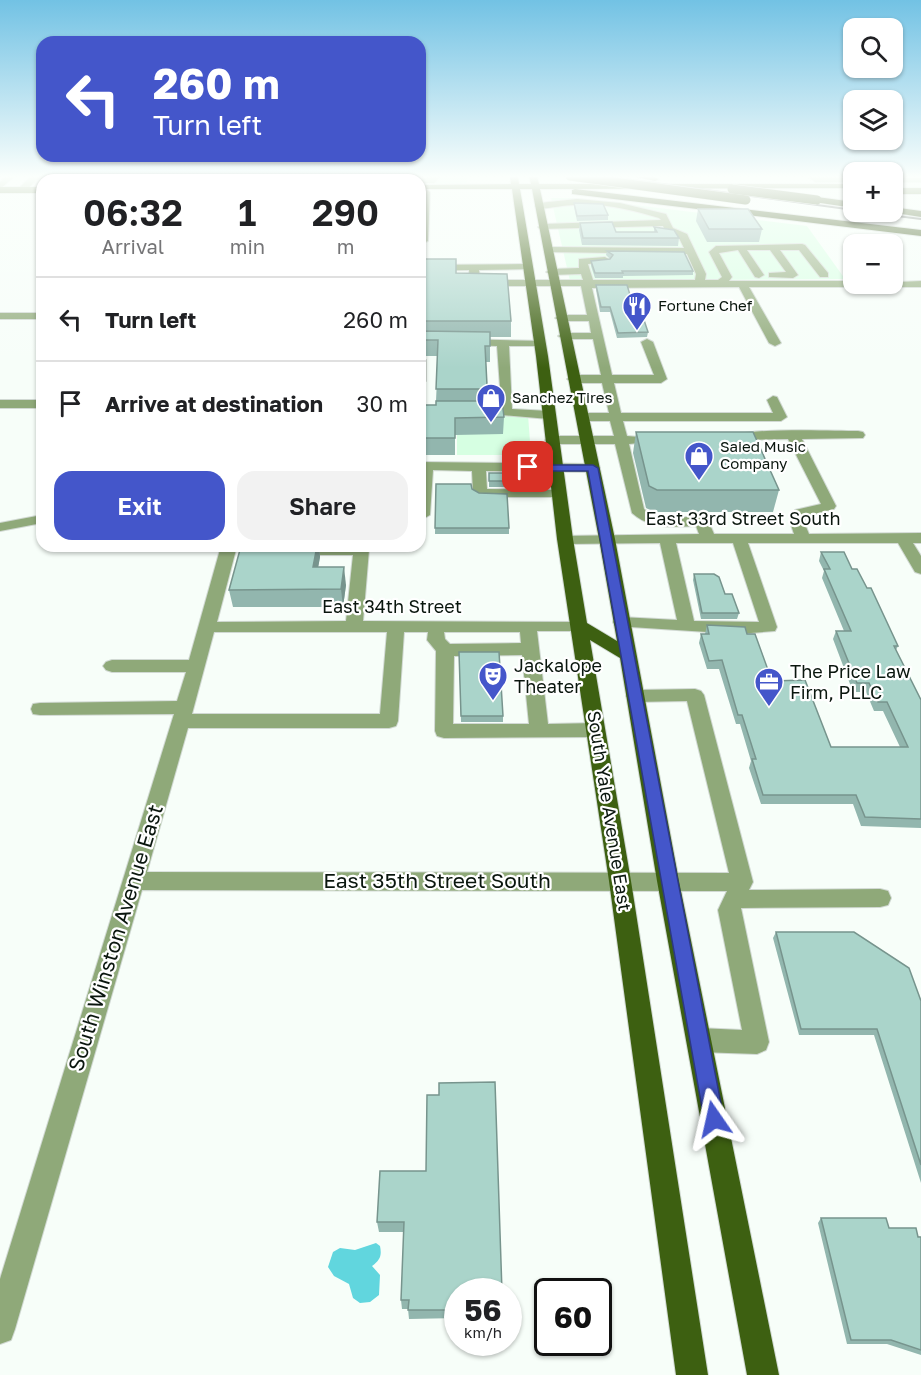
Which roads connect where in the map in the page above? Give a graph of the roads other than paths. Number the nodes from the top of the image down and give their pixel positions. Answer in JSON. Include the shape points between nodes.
{"nodes":[{"id":1,"x":524,"y":240,"type":"edge"},
{"id":2,"x":546,"y":240,"type":"edge"},
{"id":3,"x":685,"y":240,"type":"edge"},
{"id":4,"x":773,"y":247,"type":"junction"},
{"id":5,"x":577,"y":248,"type":"junction"},
{"id":6,"x":741,"y":248,"type":"junction"},
{"id":7,"x":548,"y":250,"type":"junction"},
{"id":8,"x":690,"y":251,"type":"junction"},
{"id":9,"x":639,"y":260,"type":"edge"},
{"id":10,"x":582,"y":261,"type":"junction"},
{"id":11,"x":528,"y":267,"type":"junction"},
{"id":12,"x":426,"y":268,"type":"edge"},
{"id":13,"x":474,"y":268,"type":"junction"},
{"id":14,"x":759,"y":275,"type":"junction"},
{"id":15,"x":824,"y":275,"type":"dead end"},
{"id":16,"x":552,"y":278,"type":"junction"},
{"id":17,"x":588,"y":280,"type":"junction"},
{"id":18,"x":700,"y":281,"type":"junction"},
{"id":19,"x":530,"y":284,"type":"junction"},
{"id":20,"x":921,"y":284,"type":"edge"},
{"id":21,"x":719,"y":285,"type":"junction"},
{"id":22,"x":746,"y":285,"type":"junction"},
{"id":23,"x":559,"y":312,"type":"junction"},
{"id":24,"x":592,"y":313,"type":"junction"},
{"id":25,"x":0,"y":316,"type":"edge"},
{"id":26,"x":36,"y":316,"type":"edge"},
{"id":27,"x":565,"y":340,"type":"junction"},
{"id":28,"x":598,"y":340,"type":"junction"},
{"id":29,"x":426,"y":341,"type":"edge"},
{"id":30,"x":647,"y":342,"type":"dead end"},
{"id":31,"x":775,"y":343,"type":"dead end"},
{"id":32,"x":503,"y":344,"type":"junction"},
{"id":33,"x":540,"y":344,"type":"junction"},
{"id":34,"x":573,"y":379,"type":"junction"},
{"id":35,"x":606,"y":379,"type":"junction"},
{"id":36,"x":773,"y":400,"type":"dead end"},
{"id":37,"x":0,"y":404,"type":"edge"},
{"id":38,"x":36,"y":404,"type":"edge"},
{"id":39,"x":549,"y":415,"type":"junction"},
{"id":40,"x":582,"y":417,"type":"junction"},
{"id":41,"x":616,"y":417,"type":"junction"},
{"id":42,"x":724,"y":417,"type":"junction"},
{"id":43,"x":793,"y":435,"type":"junction"},
{"id":44,"x":858,"y":435,"type":"dead end"},
{"id":45,"x":734,"y":439,"type":"junction"},
{"id":46,"x":552,"y":440,"type":"junction"},
{"id":47,"x":587,"y":440,"type":"junction"},
{"id":48,"x":622,"y":440,"type":"junction"},
{"id":49,"x":644,"y":440,"type":"edge"},
{"id":50,"x":720,"y":440,"type":"edge"},
{"id":51,"x":426,"y":466,"type":"edge"},
{"id":52,"x":479,"y":467,"type":"junction"},
{"id":53,"x":555,"y":468,"type":"junction"},
{"id":54,"x":593,"y":468,"type":"junction"},
{"id":55,"x":559,"y":493,"type":"junction"},
{"id":56,"x":36,"y":520,"type":"edge"},
{"id":57,"x":0,"y":527,"type":"edge"},
{"id":58,"x":903,"y":538,"type":"junction"},
{"id":59,"x":921,"y":538,"type":"edge"},
{"id":60,"x":565,"y":539,"type":"junction"},
{"id":61,"x":607,"y":539,"type":"junction"},
{"id":62,"x":667,"y":539,"type":"junction"},
{"id":63,"x":708,"y":539,"type":"junction"},
{"id":64,"x":739,"y":539,"type":"junction"},
{"id":65,"x":803,"y":539,"type":"junction"},
{"id":66,"x":231,"y":552,"type":"edge"},
{"id":67,"x":361,"y":552,"type":"edge"},
{"id":68,"x":921,"y":569,"type":"edge"},
{"id":69,"x":621,"y":622,"type":"junction"},
{"id":70,"x":436,"y":626,"type":"junction"},
{"id":71,"x":528,"y":626,"type":"junction"},
{"id":72,"x":579,"y":626,"type":"junction"},
{"id":73,"x":687,"y":626,"type":"junction"},
{"id":74,"x":206,"y":627,"type":"junction"},
{"id":75,"x":354,"y":627,"type":"junction"},
{"id":76,"x":396,"y":627,"type":"junction"},
{"id":77,"x":531,"y":649,"type":"junction"},
{"id":78,"x":445,"y":650,"type":"junction"},
{"id":79,"x":627,"y":655,"type":"junction"},
{"id":80,"x":112,"y":666,"type":"dead end"},
{"id":81,"x":195,"y":666,"type":"junction"},
{"id":82,"x":635,"y":696,"type":"junction"},
{"id":83,"x":40,"y":709,"type":"dead end"},
{"id":84,"x":183,"y":714,"type":"junction"},
{"id":85,"x":539,"y":730,"type":"junction"},
{"id":86,"x":596,"y":730,"type":"junction"},
{"id":87,"x":132,"y":881,"type":"junction"},
{"id":88,"x":620,"y":881,"type":"junction"},
{"id":89,"x":668,"y":882,"type":"junction"},
{"id":90,"x":738,"y":890,"type":"junction"},
{"id":91,"x":880,"y":898,"type":"dead end"},
{"id":92,"x":699,"y":1040,"type":"junction"},
{"id":93,"x":0,"y":1329,"type":"edge"},
{"id":94,"x":692,"y":1375,"type":"edge"},
{"id":95,"x":763,"y":1375,"type":"edge"}],
"edges":[{"from":1,"to":11,"type":"main road","name":"South Yale Avenue East"},
{"from":2,"to":7,"type":"main road"},
{"from":3,"to":8,"type":"street"},
{"from":4,"to":6,"type":"street"},
{"from":4,"to":14,"type":"street","via":[[793,275]]},
{"from":4,"to":15,"type":"street","via":[[802,247]]},
{"from":5,"to":7,"type":"street"},
{"from":5,"to":8,"type":"street","via":[[630,246]]},
{"from":5,"to":10,"type":"street"},
{"from":6,"to":14,"type":"street"},
{"from":6,"to":21,"type":"street","via":[[720,248],[714,252],[727,277]]},
{"from":7,"to":16,"type":"main road"},
{"from":8,"to":18,"type":"street","via":[[701,274]]},
{"from":9,"to":10,"type":"street"},
{"from":10,"to":17,"type":"street"},
{"from":11,"to":13,"type":"street"},
{"from":11,"to":19,"type":"main road","name":"South Yale Avenue East"},
{"from":12,"to":13,"type":"street"},
{"from":13,"to":19,"type":"street","via":[[475,284]]},
{"from":14,"to":22,"type":"street"},
{"from":16,"to":17,"type":"street"},
{"from":16,"to":19,"type":"street"},
{"from":16,"to":23,"type":"main road"},
{"from":17,"to":18,"type":"street"},
{"from":17,"to":24,"type":"street"},
{"from":18,"to":21,"type":"street"},
{"from":19,"to":33,"type":"main road","name":"South Yale Avenue East"},
{"from":20,"to":22,"type":"street"},
{"from":21,"to":22,"type":"street"},
{"from":22,"to":31,"type":"street"},
{"from":23,"to":24,"type":"street"},
{"from":23,"to":27,"type":"main road"},
{"from":24,"to":28,"type":"street"},
{"from":25,"to":26,"type":"street"},
{"from":27,"to":28,"type":"street"},
{"from":27,"to":34,"type":"main road"},
{"from":28,"to":35,"type":"street"},
{"from":29,"to":32,"type":"street"},
{"from":30,"to":35,"type":"street","via":[[661,379]]},
{"from":32,"to":33,"type":"street"},
{"from":32,"to":39,"type":"street","via":[[500,412]]},
{"from":33,"to":39,"type":"main road","name":"South Yale Avenue East"},
{"from":34,"to":35,"type":"street"},
{"from":34,"to":40,"type":"main road"},
{"from":35,"to":41,"type":"street"},
{"from":36,"to":42,"type":"street","via":[[781,417]]},
{"from":37,"to":38,"type":"street"},
{"from":39,"to":46,"type":"main road","name":"South Yale Avenue East"},
{"from":40,"to":41,"type":"street"},
{"from":40,"to":47,"type":"main road"},
{"from":41,"to":42,"type":"street"},
{"from":41,"to":48,"type":"street"},
{"from":42,"to":45,"type":"street"},
{"from":43,"to":44,"type":"street"},
{"from":43,"to":45,"type":"street"},
{"from":43,"to":65,"type":"street","via":[[829,506],[800,513],[797,522]]},
{"from":45,"to":50,"type":"street"},
{"from":46,"to":47,"type":"street"},
{"from":46,"to":53,"type":"main road","name":"South Yale Avenue East"},
{"from":47,"to":48,"type":"street"},
{"from":47,"to":54,"type":"main road"},
{"from":48,"to":49,"type":"street"},
{"from":48,"to":63,"type":"street","via":[[637,510],[642,517],[702,521]]},
{"from":51,"to":52,"type":"street"},
{"from":52,"to":53,"type":"street"},
{"from":52,"to":55,"type":"street","via":[[480,493]]},
{"from":53,"to":54,"type":"street"},
{"from":53,"to":55,"type":"main road","name":"South Yale Avenue East"},
{"from":54,"to":61,"type":"main road"},
{"from":55,"to":60,"type":"main road","name":"South Yale Avenue East"},
{"from":56,"to":57,"type":"street"},
{"from":58,"to":59,"type":"street","name":"East 33rd Street South"},
{"from":58,"to":65,"type":"street","name":"East 33rd Street South"},
{"from":58,"to":68,"type":"street"},
{"from":60,"to":61,"type":"street","name":"East 33rd Street South"},
{"from":60,"to":72,"type":"main road","name":"South Yale Avenue East"},
{"from":61,"to":62,"type":"street","name":"East 33rd Street South"},
{"from":61,"to":69,"type":"main road"},
{"from":62,"to":63,"type":"street","name":"East 33rd Street South"},
{"from":62,"to":73,"type":"street"},
{"from":63,"to":64,"type":"street","name":"East 33rd Street South"},
{"from":64,"to":65,"type":"street","name":"East 33rd Street South"},
{"from":64,"to":73,"type":"street","via":[[770,627]]},
{"from":66,"to":74,"type":"street","name":"South Winston Avenue East"},
{"from":67,"to":75,"type":"street"},
{"from":69,"to":73,"type":"street"},
{"from":69,"to":79,"type":"main road"},
{"from":70,"to":71,"type":"street","name":"East 34th Street"},
{"from":70,"to":76,"type":"street","name":"East 34th Street"},
{"from":70,"to":78,"type":"street","via":[[436,640]]},
{"from":71,"to":72,"type":"street","name":"East 34th Street"},
{"from":71,"to":77,"type":"street"},
{"from":72,"to":79,"type":"main road"},
{"from":72,"to":86,"type":"main road","name":"South Yale Avenue East"},
{"from":74,"to":75,"type":"street","name":"East 34th Street"},
{"from":74,"to":81,"type":"street","name":"South Winston Avenue East"},
{"from":75,"to":76,"type":"street","name":"East 34th Street"},
{"from":76,"to":84,"type":"street","via":[[389,721]]},
{"from":77,"to":78,"type":"street"},
{"from":77,"to":85,"type":"street"},
{"from":78,"to":85,"type":"street","via":[[444,731]]},
{"from":79,"to":82,"type":"main road"},
{"from":80,"to":81,"type":"street"},
{"from":81,"to":84,"type":"street","name":"South Winston Avenue East"},
{"from":82,"to":89,"type":"main road"},
{"from":82,"to":90,"type":"street","via":[[695,696]]},
{"from":83,"to":84,"type":"street"},
{"from":84,"to":87,"type":"street","name":"South Winston Avenue East"},
{"from":85,"to":86,"type":"street"},
{"from":86,"to":88,"type":"main road","name":"South Yale Avenue East"},
{"from":87,"to":88,"type":"street","name":"East 35th Street South"},
{"from":87,"to":93,"type":"street","name":"South Winston Avenue East"},
{"from":88,"to":89,"type":"street","name":"East 35th Street South"},
{"from":88,"to":94,"type":"main road","name":"South Yale Avenue East"},
{"from":89,"to":90,"type":"street","name":"East 35th Street South"},
{"from":89,"to":92,"type":"main road"},
{"from":90,"to":91,"type":"street","name":"East 35th Street South"},
{"from":90,"to":92,"type":"street","via":[[729,910],[757,1042]]},
{"from":92,"to":95,"type":"main road"}]}
